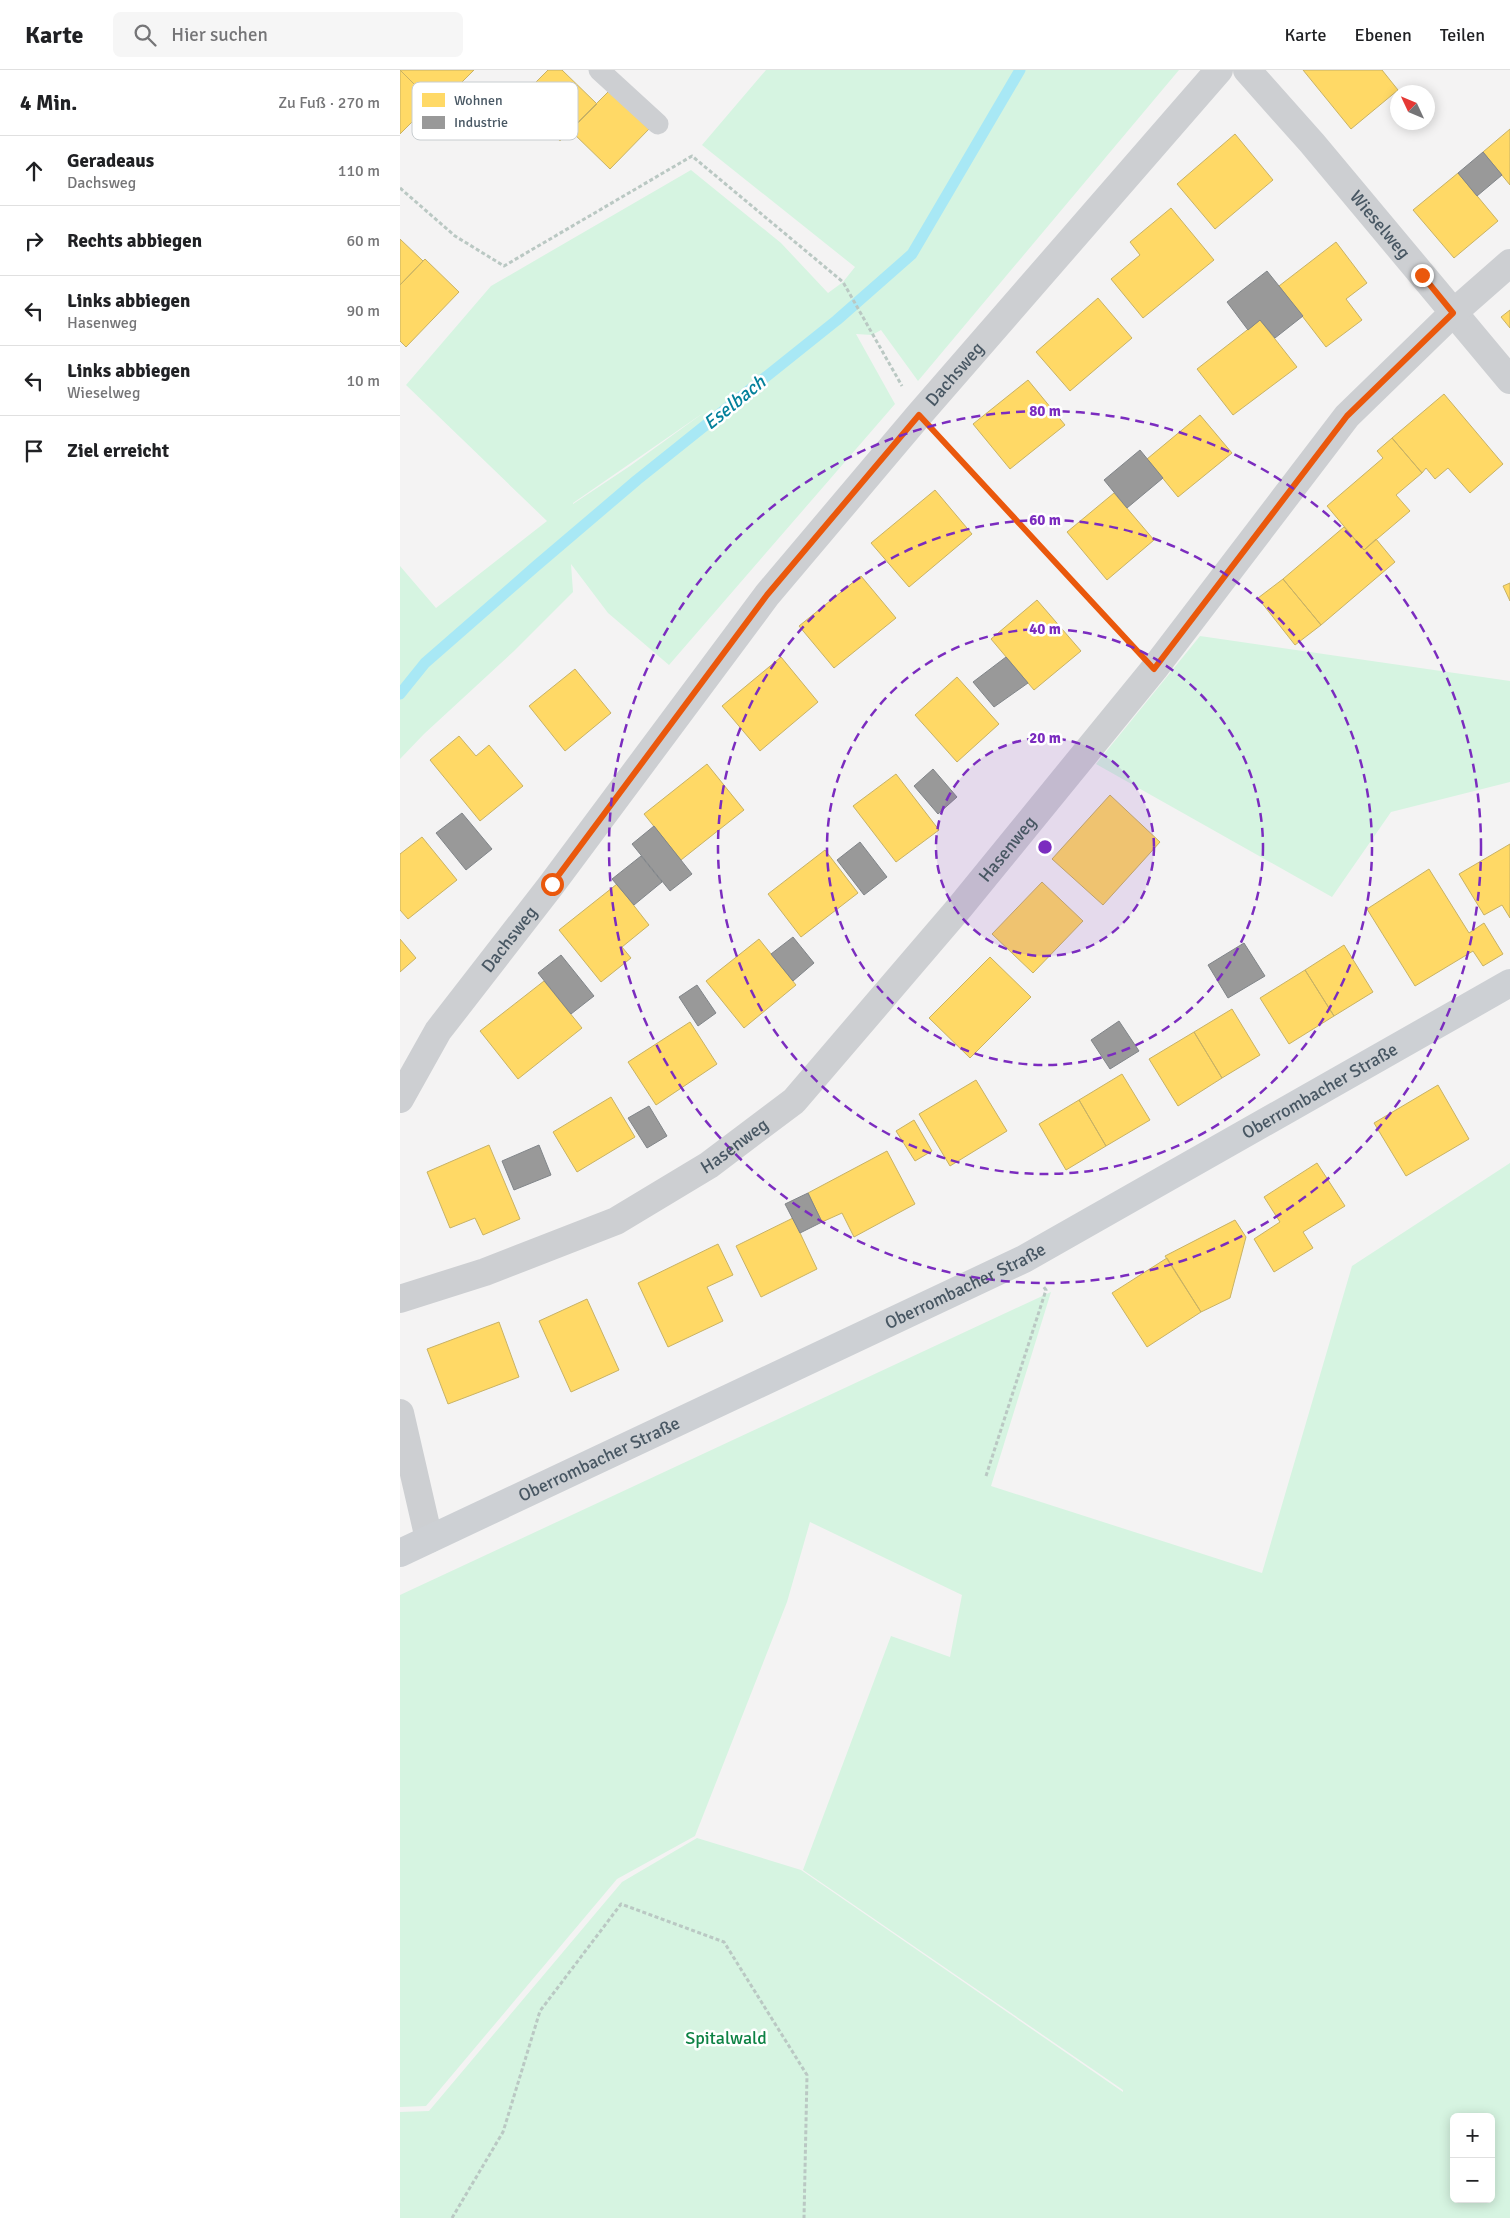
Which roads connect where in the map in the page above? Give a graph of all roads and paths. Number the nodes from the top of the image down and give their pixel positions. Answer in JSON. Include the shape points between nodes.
{"nodes":[{"id":1,"x":599,"y":70,"type":"edge"},
{"id":2,"x":1219,"y":70,"type":"edge"},
{"id":3,"x":1247,"y":70,"type":"edge"},
{"id":4,"x":658,"y":124,"type":"dead end"},
{"id":5,"x":400,"y":188,"type":"edge"},
{"id":6,"x":1510,"y":263,"type":"edge"},
{"id":7,"x":1453,"y":313,"type":"junction"},
{"id":8,"x":1510,"y":380,"type":"edge"},
{"id":9,"x":919,"y":415,"type":"junction"},
{"id":10,"x":1154,"y":669,"type":"junction"},
{"id":11,"x":1510,"y":983,"type":"edge"},
{"id":12,"x":400,"y":1099,"type":"edge"},
{"id":13,"x":1024,"y":1259,"type":"junction"},
{"id":14,"x":400,"y":1298,"type":"edge"},
{"id":15,"x":400,"y":1413,"type":"edge"},
{"id":16,"x":986,"y":1476,"type":"dead end"},
{"id":17,"x":429,"y":1539,"type":"junction"},
{"id":18,"x":400,"y":1553,"type":"edge"},
{"id":19,"x":452,"y":2218,"type":"edge"},
{"id":20,"x":804,"y":2218,"type":"edge"}],
"edges":[{"from":1,"to":4,"type":"lane"},
{"from":2,"to":9,"type":"street","name":"Dachsweg"},
{"from":3,"to":7,"type":"street","name":"Wieselweg"},
{"from":5,"to":9,"type":"path","via":[[455,236],[504,266],[692,156],[843,282]]},
{"from":6,"to":7,"type":"street","name":"Hasenweg"},
{"from":7,"to":8,"type":"street","name":"Wieselweg"},
{"from":7,"to":10,"type":"street","name":"Hasenweg","via":[[1347,416]]},
{"from":9,"to":10,"type":"path"},
{"from":9,"to":12,"type":"street","name":"Dachsweg","via":[[767,595],[438,1031]]},
{"from":10,"to":14,"type":"street","name":"Hasenweg","via":[[960,907],[794,1101],[709,1165],[616,1221],[485,1272]]},
{"from":11,"to":13,"type":"street","name":"Oberrombacher Straße"},
{"from":13,"to":16,"type":"path","via":[[1046,1290]]},
{"from":13,"to":17,"type":"street","name":"Oberrombacher Straße"},
{"from":15,"to":17,"type":"street"},
{"from":17,"to":18,"type":"street","name":"Oberrombacher Straße"},
{"from":19,"to":20,"type":"path","via":[[503,2132],[540,2011],[621,1904],[724,1942],[807,2075]]}]}
